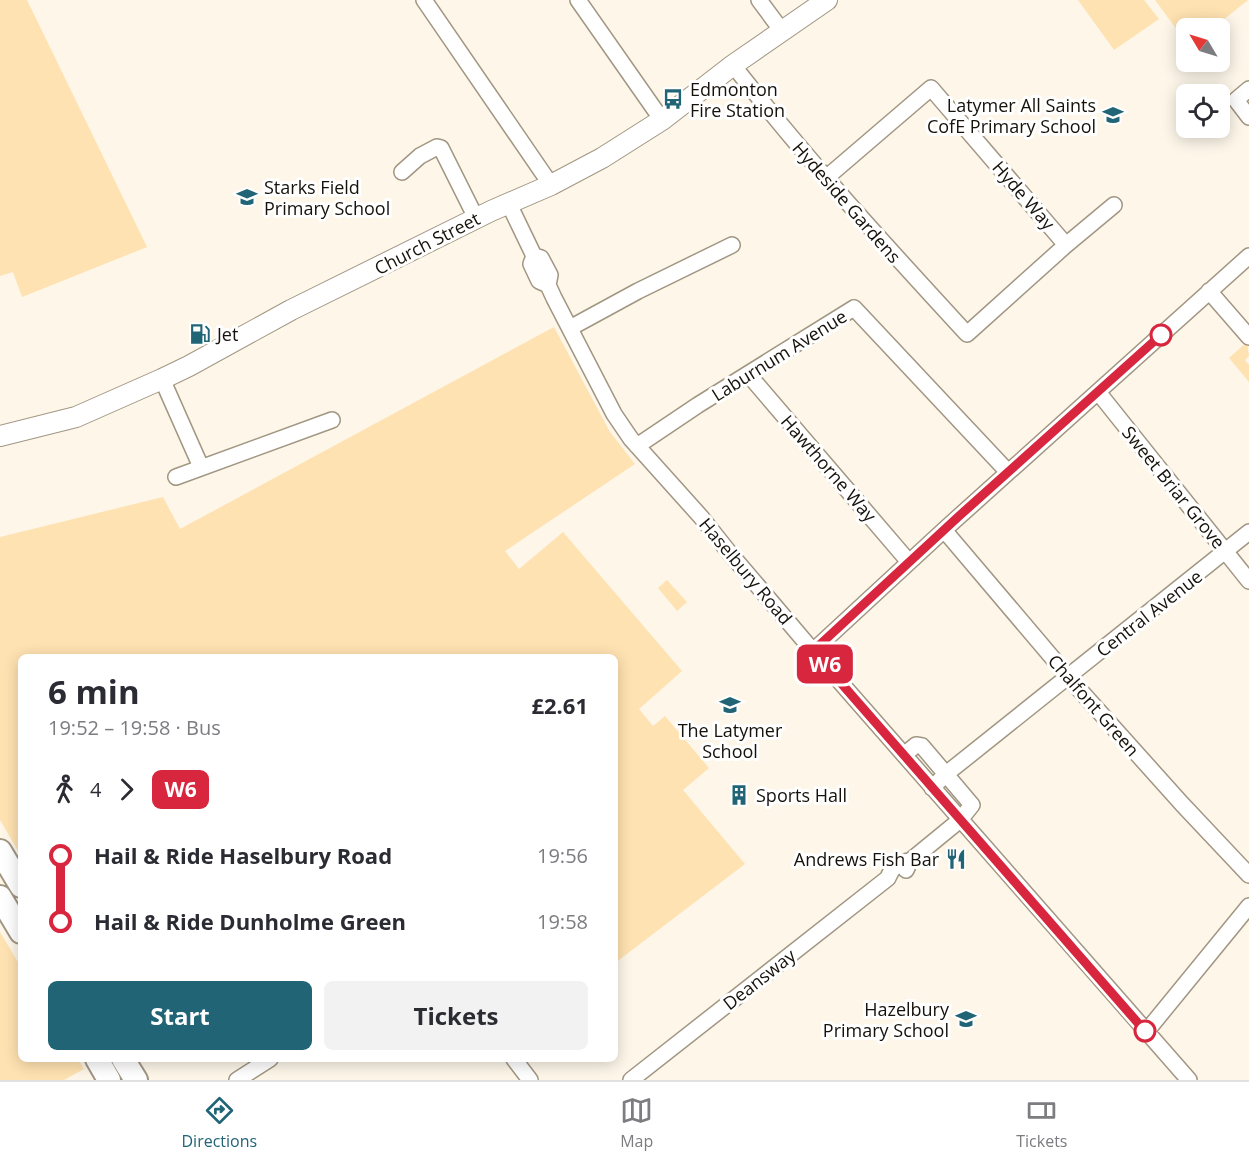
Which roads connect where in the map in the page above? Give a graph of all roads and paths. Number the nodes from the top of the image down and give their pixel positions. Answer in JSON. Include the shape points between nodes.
{"nodes":[{"id":1,"x":424,"y":0,"type":"edge"},
{"id":2,"x":578,"y":0,"type":"edge"},
{"id":3,"x":759,"y":0,"type":"edge"},
{"id":4,"x":828,"y":0,"type":"edge"},
{"id":5,"x":782,"y":32,"type":"junction"},
{"id":6,"x":733,"y":65,"type":"junction"},
{"id":7,"x":1249,"y":89,"type":"edge"},
{"id":8,"x":1249,"y":117,"type":"edge"},
{"id":9,"x":662,"y":120,"type":"junction"},
{"id":10,"x":402,"y":172,"type":"dead end"},
{"id":11,"x":826,"y":178,"type":"junction"},
{"id":12,"x":551,"y":185,"type":"junction"},
{"id":13,"x":509,"y":204,"type":"junction"},
{"id":14,"x":1114,"y":205,"type":"dead end"},
{"id":15,"x":476,"y":219,"type":"junction"},
{"id":16,"x":1066,"y":244,"type":"junction"},
{"id":17,"x":732,"y":245,"type":"dead end"},
{"id":18,"x":1249,"y":256,"type":"edge"},
{"id":19,"x":1209,"y":291,"type":"junction"},
{"id":20,"x":570,"y":328,"type":"junction"},
{"id":21,"x":1249,"y":337,"type":"edge"},
{"id":22,"x":748,"y":374,"type":"junction"},
{"id":23,"x":162,"y":379,"type":"junction"},
{"id":24,"x":1098,"y":392,"type":"junction"},
{"id":25,"x":332,"y":420,"type":"dead end"},
{"id":26,"x":0,"y":436,"type":"edge"},
{"id":27,"x":637,"y":446,"type":"junction"},
{"id":28,"x":201,"y":467,"type":"junction"},
{"id":29,"x":1008,"y":472,"type":"junction"},
{"id":30,"x":176,"y":477,"type":"dead end"},
{"id":31,"x":944,"y":530,"type":"junction"},
{"id":32,"x":1249,"y":532,"type":"edge"},
{"id":33,"x":1226,"y":551,"type":"junction"},
{"id":34,"x":909,"y":562,"type":"junction"},
{"id":35,"x":1249,"y":581,"type":"edge"},
{"id":36,"x":813,"y":651,"type":"junction"},
{"id":37,"x":1068,"y":677,"type":"junction"},
{"id":38,"x":904,"y":755,"type":"junction"},
{"id":39,"x":946,"y":774,"type":"junction"},
{"id":40,"x":932,"y":788,"type":"junction"},
{"id":41,"x":960,"y":820,"type":"junction"},
{"id":42,"x":0,"y":851,"type":"edge"},
{"id":43,"x":1249,"y":875,"type":"edge"},
{"id":44,"x":18,"y":881,"type":"edge"},
{"id":45,"x":0,"y":897,"type":"edge"},
{"id":46,"x":1249,"y":906,"type":"edge"},
{"id":47,"x":18,"y":927,"type":"edge"},
{"id":48,"x":1146,"y":1032,"type":"junction"},
{"id":49,"x":99,"y":1062,"type":"edge"},
{"id":50,"x":125,"y":1062,"type":"edge"},
{"id":51,"x":265,"y":1062,"type":"edge"},
{"id":52,"x":516,"y":1062,"type":"edge"},
{"id":53,"x":109,"y":1080,"type":"edge"},
{"id":54,"x":136,"y":1080,"type":"edge"},
{"id":55,"x":237,"y":1080,"type":"edge"},
{"id":56,"x":530,"y":1080,"type":"edge"},
{"id":57,"x":631,"y":1080,"type":"edge"},
{"id":58,"x":1189,"y":1080,"type":"edge"}],
"edges":[{"from":1,"to":12,"type":"street"},
{"from":2,"to":9,"type":"street"},
{"from":3,"to":5,"type":"street"},
{"from":4,"to":5,"type":"main road","name":"Church Street"},
{"from":5,"to":6,"type":"main road","name":"Church Street"},
{"from":6,"to":9,"type":"main road","name":"Church Street"},
{"from":6,"to":11,"type":"street","name":"Hydeside Gardens"},
{"from":7,"to":8,"type":"street","via":[[1236,100]]},
{"from":9,"to":12,"type":"main road","name":"Church Street"},
{"from":10,"to":15,"type":"street","via":[[420,156],[441,148]]},
{"from":11,"to":16,"type":"street","name":"Hydeside Gardens","via":[[967,334]]},
{"from":11,"to":16,"type":"street","name":"Hyde Way","via":[[931,88]]},
{"from":12,"to":13,"type":"main road","name":"Church Street"},
{"from":13,"to":15,"type":"main road","name":"Church Street"},
{"from":13,"to":20,"type":"street","name":"Haselbury Road","via":[[534,256],[541,258],[550,275],[548,285]]},
{"from":14,"to":16,"type":"street"},
{"from":15,"to":23,"type":"main road","name":"Church Street"},
{"from":17,"to":20,"type":"street"},
{"from":18,"to":19,"type":"street"},
{"from":19,"to":21,"type":"street"},
{"from":19,"to":24,"type":"street"},
{"from":20,"to":27,"type":"street","name":"Haselbury Road","via":[[614,414]]},
{"from":22,"to":27,"type":"street","name":"Laburnum Avenue"},
{"from":22,"to":29,"type":"street","name":"Laburnum Avenue","via":[[854,309]]},
{"from":22,"to":34,"type":"street","name":"Hawthorne Way"},
{"from":23,"to":26,"type":"main road","name":"Church Street","via":[[76,417]]},
{"from":23,"to":28,"type":"street"},
{"from":24,"to":29,"type":"street"},
{"from":24,"to":33,"type":"street","name":"Sweet Briar Grove"},
{"from":25,"to":28,"type":"street"},
{"from":27,"to":36,"type":"street","name":"Haselbury Road"},
{"from":28,"to":30,"type":"street"},
{"from":29,"to":31,"type":"street"},
{"from":31,"to":34,"type":"street"},
{"from":31,"to":37,"type":"street","name":"Chalfont Green"},
{"from":32,"to":33,"type":"street","name":"Central Avenue"},
{"from":33,"to":35,"type":"street","name":"Sweet Briar Grove"},
{"from":33,"to":37,"type":"street","name":"Central Avenue"},
{"from":34,"to":36,"type":"street"},
{"from":36,"to":38,"type":"street","name":"Haselbury Road"},
{"from":37,"to":39,"type":"street","name":"Central Avenue"},
{"from":37,"to":43,"type":"street","name":"Chalfont Green"},
{"from":38,"to":39,"type":"street","via":[[920,744]]},
{"from":38,"to":40,"type":"street","name":"Haselbury Road"},
{"from":39,"to":40,"type":"street","name":"Central Avenue"},
{"from":39,"to":41,"type":"street","via":[[972,805]]},
{"from":40,"to":41,"type":"street","name":"Haselbury Road"},
{"from":41,"to":48,"type":"street","name":"Haselbury Road"},
{"from":41,"to":57,"type":"street","name":"Deansway","via":[[910,861],[908,868],[895,878],[888,878]]},
{"from":42,"to":44,"type":"highway"},
{"from":45,"to":47,"type":"highway"},
{"from":46,"to":48,"type":"street"},
{"from":48,"to":58,"type":"street","name":"Haselbury Road"},
{"from":49,"to":53,"type":"highway"},
{"from":50,"to":54,"type":"highway"},
{"from":51,"to":55,"type":"street"},
{"from":52,"to":56,"type":"street"}]}
